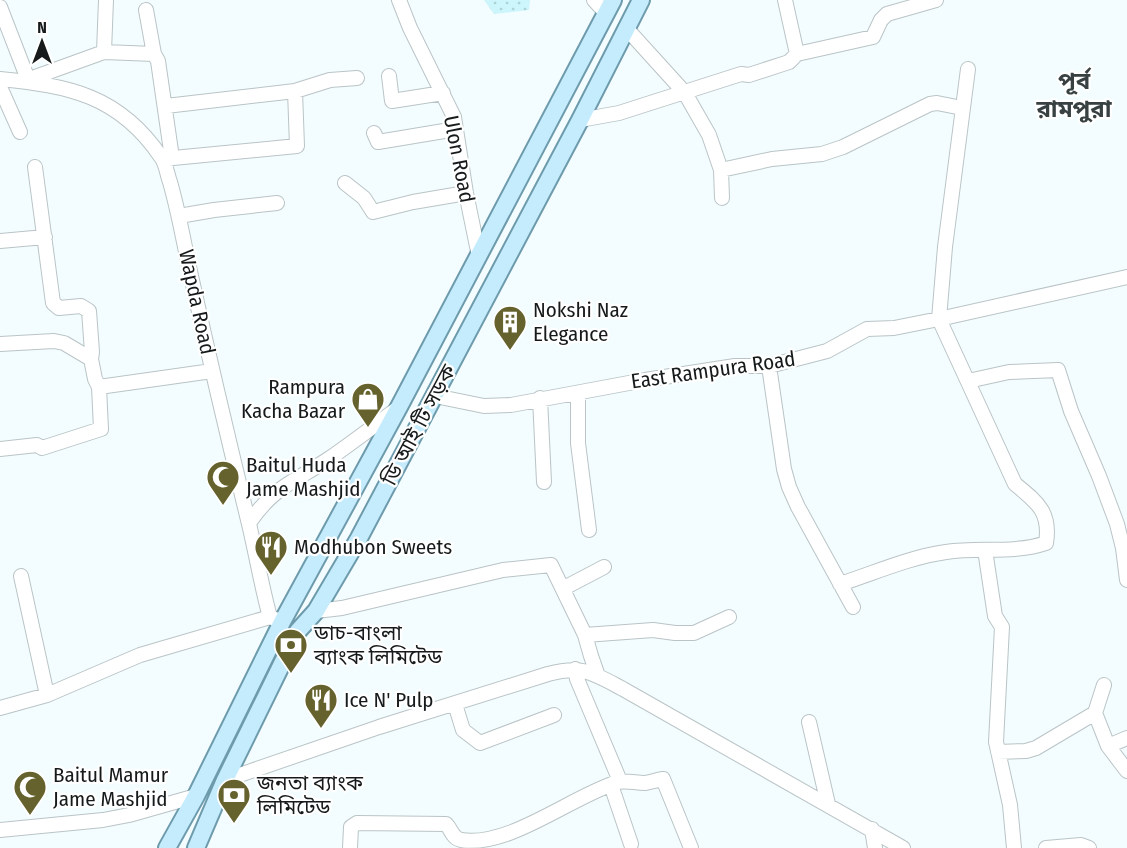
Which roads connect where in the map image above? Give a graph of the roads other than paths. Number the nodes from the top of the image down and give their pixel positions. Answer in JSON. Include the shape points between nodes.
{"nodes":[{"id":1,"x":106,"y":0,"type":"edge"},
{"id":2,"x":399,"y":0,"type":"edge"},
{"id":3,"x":594,"y":0,"type":"edge"},
{"id":4,"x":639,"y":0,"type":"edge"},
{"id":5,"x":785,"y":0,"type":"edge"},
{"id":6,"x":936,"y":0,"type":"edge"},
{"id":7,"x":609,"y":6,"type":"edge"},
{"id":8,"x":0,"y":7,"type":"edge"},
{"id":9,"x":147,"y":10,"type":"dead end"},
{"id":10,"x":626,"y":28,"type":"junction"},
{"id":11,"x":104,"y":52,"type":"junction"},
{"id":12,"x":154,"y":54,"type":"junction"},
{"id":13,"x":797,"y":54,"type":"junction"},
{"id":14,"x":968,"y":69,"type":"dead end"},
{"id":15,"x":389,"y":76,"type":"dead end"},
{"id":16,"x":357,"y":78,"type":"dead end"},
{"id":17,"x":0,"y":79,"type":"edge"},
{"id":18,"x":29,"y":82,"type":"junction"},
{"id":19,"x":0,"y":87,"type":"edge"},
{"id":20,"x":295,"y":90,"type":"junction"},
{"id":21,"x":443,"y":93,"type":"junction"},
{"id":22,"x":685,"y":93,"type":"junction"},
{"id":23,"x":166,"y":106,"type":"junction"},
{"id":24,"x":962,"y":108,"type":"junction"},
{"id":25,"x":580,"y":120,"type":"junction"},
{"id":26,"x":456,"y":129,"type":"junction"},
{"id":27,"x":20,"y":132,"type":"dead end"},
{"id":28,"x":374,"y":133,"type":"dead end"},
{"id":29,"x":163,"y":159,"type":"junction"},
{"id":30,"x":35,"y":166,"type":"dead end"},
{"id":31,"x":721,"y":170,"type":"junction"},
{"id":32,"x":345,"y":183,"type":"dead end"},
{"id":33,"x":466,"y":193,"type":"junction"},
{"id":34,"x":722,"y":198,"type":"dead end"},
{"id":35,"x":277,"y":203,"type":"dead end"},
{"id":36,"x":178,"y":216,"type":"junction"},
{"id":37,"x":45,"y":237,"type":"junction"},
{"id":38,"x":0,"y":241,"type":"edge"},
{"id":39,"x":479,"y":256,"type":"junction"},
{"id":40,"x":1127,"y":277,"type":"edge"},
{"id":41,"x":939,"y":319,"type":"junction"},
{"id":42,"x":0,"y":344,"type":"edge"},
{"id":43,"x":91,"y":359,"type":"junction"},
{"id":44,"x":769,"y":366,"type":"junction"},
{"id":45,"x":212,"y":372,"type":"junction"},
{"id":46,"x":968,"y":381,"type":"junction"},
{"id":47,"x":97,"y":383,"type":"junction"},
{"id":48,"x":578,"y":393,"type":"junction"},
{"id":49,"x":435,"y":396,"type":"junction"},
{"id":50,"x":540,"y":398,"type":"junction"},
{"id":51,"x":399,"y":407,"type":"junction"},
{"id":52,"x":0,"y":449,"type":"edge"},
{"id":53,"x":544,"y":482,"type":"dead end"},
{"id":54,"x":249,"y":523,"type":"junction"},
{"id":55,"x":589,"y":530,"type":"dead end"},
{"id":56,"x":985,"y":550,"type":"junction"},
{"id":57,"x":604,"y":567,"type":"dead end"},
{"id":58,"x":21,"y":576,"type":"dead end"},
{"id":59,"x":1127,"y":580,"type":"edge"},
{"id":60,"x":840,"y":584,"type":"junction"},
{"id":61,"x":564,"y":588,"type":"junction"},
{"id":62,"x":853,"y":607,"type":"dead end"},
{"id":63,"x":316,"y":611,"type":"junction"},
{"id":64,"x":729,"y":617,"type":"dead end"},
{"id":65,"x":276,"y":620,"type":"junction"},
{"id":66,"x":298,"y":631,"type":"junction"},
{"id":67,"x":585,"y":635,"type":"junction"},
{"id":68,"x":575,"y":669,"type":"junction"},
{"id":69,"x":598,"y":676,"type":"junction"},
{"id":70,"x":1104,"y":685,"type":"dead end"},
{"id":71,"x":47,"y":694,"type":"junction"},
{"id":72,"x":455,"y":704,"type":"junction"},
{"id":73,"x":0,"y":708,"type":"edge"},
{"id":74,"x":1095,"y":713,"type":"junction"},
{"id":75,"x":554,"y":715,"type":"dead end"},
{"id":76,"x":809,"y":722,"type":"dead end"},
{"id":77,"x":1127,"y":738,"type":"edge"},
{"id":78,"x":1108,"y":746,"type":"junction"},
{"id":79,"x":998,"y":752,"type":"junction"},
{"id":80,"x":1127,"y":771,"type":"edge"},
{"id":81,"x":225,"y":780,"type":"junction"},
{"id":82,"x":615,"y":783,"type":"junction"},
{"id":83,"x":196,"y":796,"type":"junction"},
{"id":84,"x":828,"y":804,"type":"junction"},
{"id":85,"x":0,"y":830,"type":"edge"},
{"id":86,"x":872,"y":830,"type":"junction"},
{"id":87,"x":632,"y":844,"type":"dead end"},
{"id":88,"x":167,"y":848,"type":"edge"},
{"id":89,"x":196,"y":848,"type":"edge"},
{"id":90,"x":350,"y":848,"type":"edge"},
{"id":91,"x":690,"y":848,"type":"edge"},
{"id":92,"x":875,"y":848,"type":"edge"},
{"id":93,"x":903,"y":848,"type":"edge"},
{"id":94,"x":1014,"y":848,"type":"edge"},
{"id":95,"x":1046,"y":848,"type":"edge"},
{"id":96,"x":1089,"y":848,"type":"edge"}],
"edges":[{"from":1,"to":11,"type":"street"},
{"from":2,"to":21,"type":"street","name":"Ulon Road"},
{"from":3,"to":7,"type":"street"},
{"from":4,"to":10,"type":"main road","name":"ডি আই টি সড়ক"},
{"from":5,"to":13,"type":"street"},
{"from":6,"to":13,"type":"street","via":[[887,14],[873,37]]},
{"from":7,"to":39,"type":"main road","name":"ডি আই টি সড়ক"},
{"from":8,"to":18,"type":"street"},
{"from":9,"to":12,"type":"street"},
{"from":10,"to":22,"type":"street"},
{"from":10,"to":25,"type":"main road","name":"ডি আই টি সড়ক"},
{"from":11,"to":12,"type":"street"},
{"from":11,"to":18,"type":"street"},
{"from":12,"to":23,"type":"street","via":[[159,61]]},
{"from":13,"to":22,"type":"street","via":[[789,62]]},
{"from":14,"to":24,"type":"street"},
{"from":15,"to":21,"type":"street","via":[[392,101]]},
{"from":16,"to":20,"type":"street","via":[[330,80]]},
{"from":17,"to":18,"type":"street","name":"Wapda Road"},
{"from":18,"to":29,"type":"street","name":"Wapda Road","via":[[78,92],[111,106],[131,122]]},
{"from":19,"to":27,"type":"street"},
{"from":20,"to":23,"type":"street"},
{"from":20,"to":29,"type":"street","via":[[297,146]]},
{"from":21,"to":26,"type":"street","name":"Ulon Road"},
{"from":22,"to":25,"type":"street"},
{"from":22,"to":31,"type":"street","via":[[708,135]]},
{"from":23,"to":29,"type":"street","via":[[171,151]]},
{"from":24,"to":31,"type":"street","via":[[930,104],[843,147]]},
{"from":24,"to":41,"type":"street"},
{"from":25,"to":49,"type":"main road","name":"ডি আই টি সড়ক"},
{"from":26,"to":28,"type":"street","via":[[378,142]]},
{"from":26,"to":33,"type":"street","name":"Ulon Road"},
{"from":29,"to":36,"type":"street","name":"Wapda Road"},
{"from":30,"to":37,"type":"street"},
{"from":31,"to":34,"type":"street"},
{"from":32,"to":33,"type":"street","via":[[364,198],[373,212]]},
{"from":33,"to":39,"type":"street","name":"Ulon Road"},
{"from":35,"to":36,"type":"street"},
{"from":36,"to":45,"type":"street","name":"Wapda Road"},
{"from":37,"to":38,"type":"street"},
{"from":37,"to":43,"type":"street","via":[[53,303],[59,308],[81,306],[89,311]]},
{"from":39,"to":51,"type":"main road","name":"ডি আই টি সড়ক"},
{"from":40,"to":41,"type":"street","name":"East Rampura Road"},
{"from":41,"to":44,"type":"street","name":"East Rampura Road","via":[[867,329],[827,351]]},
{"from":41,"to":46,"type":"street"},
{"from":42,"to":43,"type":"street","via":[[54,341]]},
{"from":43,"to":47,"type":"street"},
{"from":44,"to":48,"type":"street","name":"East Rampura Road","via":[[735,366]]},
{"from":44,"to":60,"type":"street","via":[[789,487]]},
{"from":45,"to":47,"type":"street"},
{"from":45,"to":54,"type":"street","name":"Wapda Road"},
{"from":46,"to":56,"type":"street","via":[[1016,484],[1038,501],[1048,530],[1046,543],[1037,546]]},
{"from":46,"to":59,"type":"street","via":[[1009,372],[1058,370],[1117,524]]},
{"from":47,"to":52,"type":"street","via":[[101,429],[42,448],[38,445]]},
{"from":48,"to":50,"type":"street","name":"East Rampura Road"},
{"from":48,"to":55,"type":"street","via":[[578,443]]},
{"from":49,"to":50,"type":"street","name":"East Rampura Road","via":[[484,406]]},
{"from":49,"to":63,"type":"main road","name":"ডি আই টি সড়ক"},
{"from":50,"to":53,"type":"street"},
{"from":51,"to":54,"type":"street","via":[[329,459],[283,486]]},
{"from":51,"to":65,"type":"main road","name":"ডি আই টি সড়ক"},
{"from":54,"to":65,"type":"street","name":"Wapda Road","via":[[259,576]]},
{"from":56,"to":60,"type":"street","via":[[944,552]]},
{"from":56,"to":79,"type":"street","via":[[995,616],[1002,627]]},
{"from":57,"to":61,"type":"street"},
{"from":58,"to":71,"type":"street"},
{"from":60,"to":62,"type":"street"},
{"from":61,"to":63,"type":"street","via":[[551,565],[502,570],[342,609]]},
{"from":61,"to":67,"type":"street"},
{"from":63,"to":66,"type":"main road","name":"ডি আই টি সড়ক"},
{"from":64,"to":67,"type":"street","via":[[694,633],[654,630]]},
{"from":65,"to":66,"type":"main road"},
{"from":65,"to":71,"type":"street","via":[[140,656]]},
{"from":65,"to":83,"type":"main road","name":"ডি আই টি সড়ক"},
{"from":66,"to":81,"type":"main road","name":"ডি আই টি সড়ক"},
{"from":67,"to":69,"type":"street"},
{"from":68,"to":69,"type":"street"},
{"from":68,"to":72,"type":"street"},
{"from":68,"to":82,"type":"street"},
{"from":69,"to":84,"type":"street"},
{"from":70,"to":74,"type":"street"},
{"from":71,"to":73,"type":"street"},
{"from":72,"to":75,"type":"street","via":[[464,730],[480,743]]},
{"from":72,"to":81,"type":"street"},
{"from":74,"to":78,"type":"street"},
{"from":74,"to":79,"type":"street","via":[[1036,748]]},
{"from":76,"to":84,"type":"street"},
{"from":77,"to":78,"type":"street"},
{"from":78,"to":80,"type":"street"},
{"from":79,"to":94,"type":"street","via":[[1010,805]]},
{"from":81,"to":89,"type":"main road","name":"ডি আই টি সড়ক"},
{"from":82,"to":87,"type":"street"},
{"from":82,"to":90,"type":"street","via":[[573,801],[537,824],[498,838],[459,840],[446,824],[357,823],[351,827]]},
{"from":82,"to":91,"type":"street","via":[[663,779]]},
{"from":83,"to":85,"type":"street","via":[[103,820]]},
{"from":83,"to":88,"type":"main road","name":"ডি আই টি সড়ক"},
{"from":84,"to":86,"type":"street"},
{"from":86,"to":92,"type":"street"},
{"from":86,"to":93,"type":"street"},
{"from":95,"to":96,"type":"street"}]}
